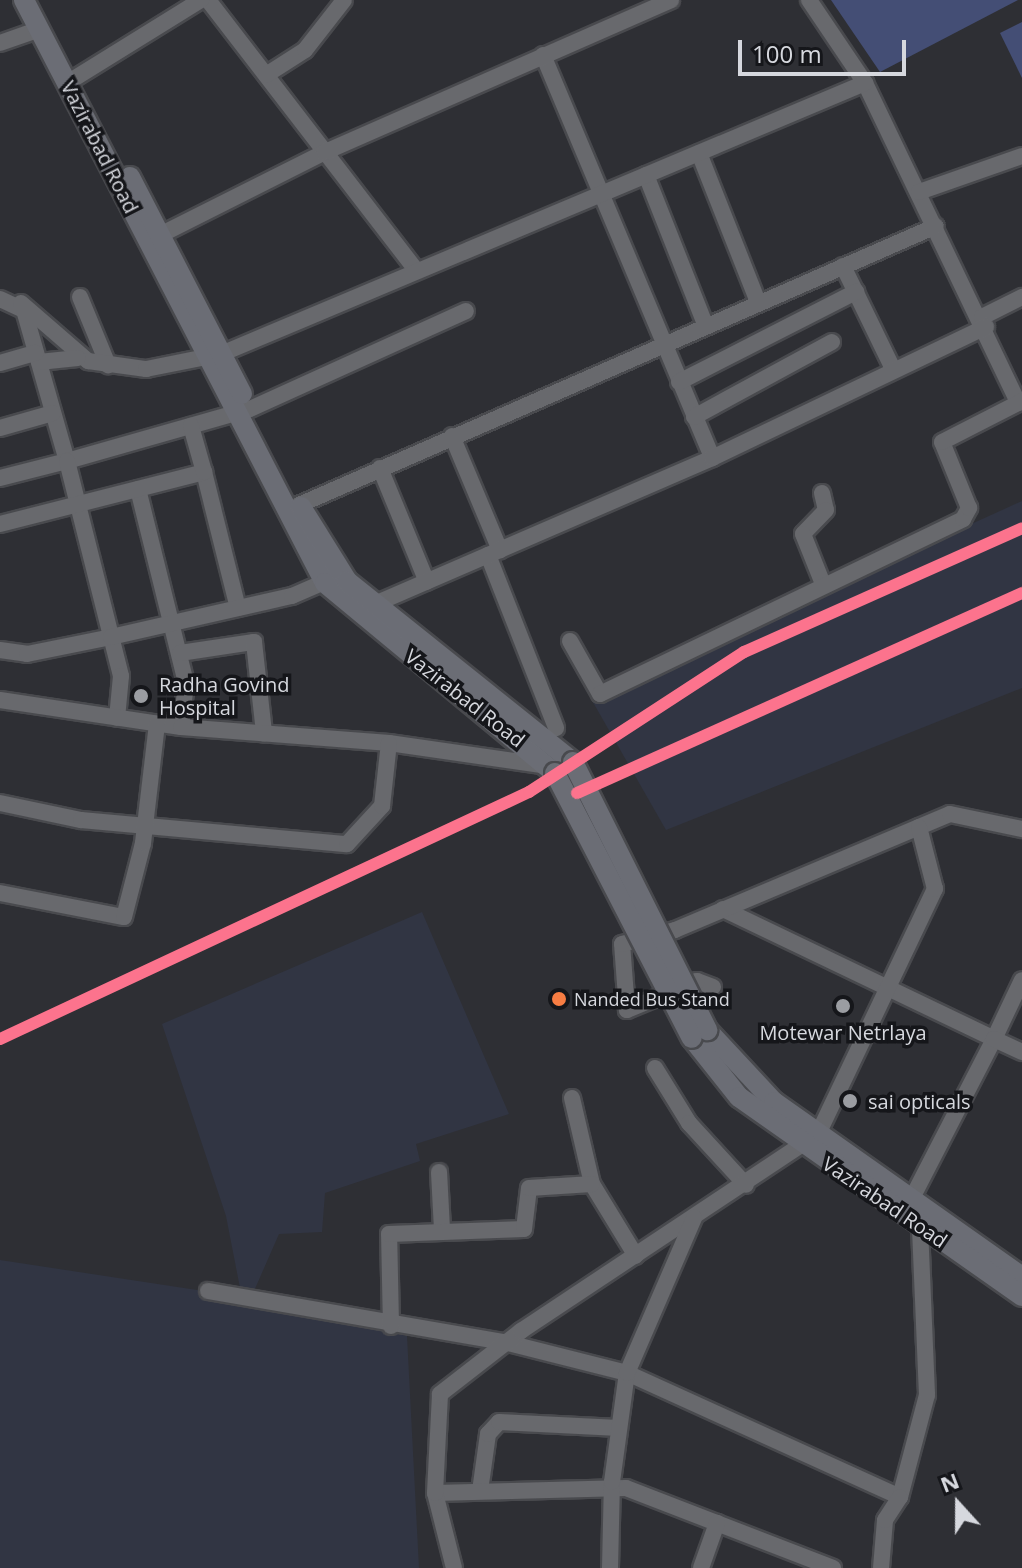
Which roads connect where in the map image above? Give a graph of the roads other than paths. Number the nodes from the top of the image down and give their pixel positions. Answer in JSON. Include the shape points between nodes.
{"nodes":[{"id":1,"x":24,"y":0,"type":"edge"},
{"id":2,"x":37,"y":0,"type":"edge"},
{"id":3,"x":201,"y":0,"type":"edge"},
{"id":4,"x":208,"y":0,"type":"edge"},
{"id":5,"x":344,"y":0,"type":"edge"},
{"id":6,"x":671,"y":0,"type":"edge"},
{"id":7,"x":809,"y":0,"type":"edge"},
{"id":8,"x":631,"y":7,"type":"edge"},
{"id":9,"x":40,"y":29,"type":"junction"},
{"id":10,"x":0,"y":43,"type":"edge"},
{"id":11,"x":543,"y":55,"type":"junction"},
{"id":12,"x":266,"y":75,"type":"junction"},
{"id":13,"x":73,"y":80,"type":"junction"},
{"id":14,"x":865,"y":83,"type":"junction"},
{"id":15,"x":325,"y":152,"type":"junction"},
{"id":16,"x":699,"y":153,"type":"junction"},
{"id":17,"x":1022,"y":156,"type":"edge"},
{"id":18,"x":646,"y":175,"type":"junction"},
{"id":19,"x":919,"y":192,"type":"junction"},
{"id":20,"x":599,"y":195,"type":"junction"},
{"id":21,"x":936,"y":226,"type":"junction"},
{"id":22,"x":160,"y":235,"type":"junction"},
{"id":23,"x":843,"y":266,"type":"junction"},
{"id":24,"x":417,"y":271,"type":"junction"},
{"id":25,"x":856,"y":292,"type":"junction"},
{"id":26,"x":80,"y":297,"type":"dead end"},
{"id":27,"x":1022,"y":297,"type":"edge"},
{"id":28,"x":0,"y":299,"type":"edge"},
{"id":29,"x":758,"y":302,"type":"junction"},
{"id":30,"x":21,"y":303,"type":"junction"},
{"id":31,"x":466,"y":311,"type":"dead end"},
{"id":32,"x":984,"y":322,"type":"junction"},
{"id":33,"x":705,"y":324,"type":"junction"},
{"id":34,"x":662,"y":342,"type":"junction"},
{"id":35,"x":832,"y":342,"type":"dead end"},
{"id":36,"x":214,"y":355,"type":"junction"},
{"id":37,"x":38,"y":358,"type":"junction"},
{"id":38,"x":78,"y":358,"type":"junction"},
{"id":39,"x":0,"y":363,"type":"edge"},
{"id":40,"x":108,"y":365,"type":"junction"},
{"id":41,"x":893,"y":369,"type":"junction"},
{"id":42,"x":679,"y":382,"type":"junction"},
{"id":43,"x":1020,"y":402,"type":"edge"},
{"id":44,"x":244,"y":411,"type":"junction"},
{"id":45,"x":53,"y":413,"type":"junction"},
{"id":46,"x":694,"y":417,"type":"junction"},
{"id":47,"x":191,"y":426,"type":"junction"},
{"id":48,"x":0,"y":428,"type":"edge"},
{"id":49,"x":452,"y":436,"type":"junction"},
{"id":50,"x":712,"y":458,"type":"junction"},
{"id":51,"x":67,"y":461,"type":"junction"},
{"id":52,"x":380,"y":468,"type":"junction"},
{"id":53,"x":204,"y":472,"type":"junction"},
{"id":54,"x":0,"y":478,"type":"edge"},
{"id":55,"x":138,"y":489,"type":"junction"},
{"id":56,"x":822,"y":493,"type":"dead end"},
{"id":57,"x":77,"y":504,"type":"junction"},
{"id":58,"x":299,"y":505,"type":"junction"},
{"id":59,"x":0,"y":524,"type":"edge"},
{"id":60,"x":494,"y":553,"type":"junction"},
{"id":61,"x":333,"y":579,"type":"junction"},
{"id":62,"x":427,"y":582,"type":"junction"},
{"id":63,"x":823,"y":584,"type":"junction"},
{"id":64,"x":238,"y":608,"type":"junction"},
{"id":65,"x":365,"y":609,"type":"junction"},
{"id":66,"x":173,"y":623,"type":"junction"},
{"id":67,"x":111,"y":637,"type":"junction"},
{"id":68,"x":570,"y":641,"type":"dead end"},
{"id":69,"x":0,"y":650,"type":"edge"},
{"id":70,"x":180,"y":653,"type":"junction"},
{"id":71,"x":0,"y":700,"type":"edge"},
{"id":72,"x":117,"y":718,"type":"junction"},
{"id":73,"x":157,"y":724,"type":"junction"},
{"id":74,"x":181,"y":727,"type":"junction"},
{"id":75,"x":556,"y":728,"type":"dead end"},
{"id":76,"x":264,"y":733,"type":"junction"},
{"id":77,"x":389,"y":743,"type":"junction"},
{"id":78,"x":559,"y":767,"type":"junction"},
{"id":79,"x":0,"y":803,"type":"edge"},
{"id":80,"x":145,"y":827,"type":"junction"},
{"id":81,"x":919,"y":827,"type":"junction"},
{"id":82,"x":1022,"y":829,"type":"edge"},
{"id":83,"x":0,"y":893,"type":"edge"},
{"id":84,"x":723,"y":909,"type":"junction"},
{"id":85,"x":1022,"y":980,"type":"edge"},
{"id":86,"x":713,"y":987,"type":"dead end"},
{"id":87,"x":891,"y":990,"type":"junction"},
{"id":88,"x":994,"y":1039,"type":"junction"},
{"id":89,"x":1022,"y":1052,"type":"edge"},
{"id":90,"x":655,"y":1068,"type":"dead end"},
{"id":91,"x":572,"y":1098,"type":"dead end"},
{"id":92,"x":811,"y":1140,"type":"junction"},
{"id":93,"x":439,"y":1172,"type":"dead end"},
{"id":94,"x":863,"y":1176,"type":"junction"},
{"id":95,"x":592,"y":1184,"type":"junction"},
{"id":96,"x":746,"y":1185,"type":"junction"},
{"id":97,"x":912,"y":1198,"type":"junction"},
{"id":98,"x":694,"y":1218,"type":"junction"},
{"id":99,"x":920,"y":1227,"type":"junction"},
{"id":100,"x":442,"y":1230,"type":"junction"},
{"id":101,"x":636,"y":1256,"type":"junction"},
{"id":102,"x":1018,"y":1278,"type":"edge"},
{"id":103,"x":208,"y":1291,"type":"dead end"},
{"id":104,"x":391,"y":1326,"type":"junction"},
{"id":105,"x":508,"y":1343,"type":"junction"},
{"id":106,"x":627,"y":1373,"type":"junction"},
{"id":107,"x":619,"y":1428,"type":"junction"},
{"id":108,"x":611,"y":1489,"type":"junction"},
{"id":109,"x":480,"y":1491,"type":"junction"},
{"id":110,"x":435,"y":1493,"type":"junction"},
{"id":111,"x":900,"y":1497,"type":"junction"},
{"id":112,"x":717,"y":1523,"type":"junction"},
{"id":113,"x":454,"y":1568,"type":"edge"},
{"id":114,"x":610,"y":1568,"type":"edge"},
{"id":115,"x":701,"y":1568,"type":"edge"},
{"id":116,"x":833,"y":1568,"type":"edge"},
{"id":117,"x":881,"y":1568,"type":"edge"}],
"edges":[{"from":1,"to":9,"type":"main road","name":"Vazirabad Road"},
{"from":2,"to":13,"type":"main road","name":"Vazirabad Road"},
{"from":3,"to":13,"type":"street"},
{"from":4,"to":12,"type":"street"},
{"from":5,"to":12,"type":"street","via":[[305,50]]},
{"from":6,"to":8,"type":"street"},
{"from":7,"to":14,"type":"street"},
{"from":8,"to":11,"type":"street"},
{"from":9,"to":10,"type":"street"},
{"from":9,"to":13,"type":"main road","name":"Vazirabad Road"},
{"from":11,"to":15,"type":"street"},
{"from":11,"to":20,"type":"street"},
{"from":12,"to":15,"type":"street"},
{"from":13,"to":22,"type":"main road","name":"Vazirabad Road"},
{"from":13,"to":36,"type":"main road","name":"Vazirabad Road"},
{"from":14,"to":16,"type":"street"},
{"from":14,"to":19,"type":"street"},
{"from":15,"to":22,"type":"street"},
{"from":15,"to":24,"type":"street"},
{"from":16,"to":18,"type":"street"},
{"from":16,"to":29,"type":"street"},
{"from":17,"to":19,"type":"street"},
{"from":18,"to":20,"type":"street"},
{"from":18,"to":33,"type":"street"},
{"from":19,"to":21,"type":"street"},
{"from":20,"to":24,"type":"street"},
{"from":20,"to":34,"type":"street"},
{"from":21,"to":23,"type":"street"},
{"from":21,"to":32,"type":"street"},
{"from":22,"to":36,"type":"main road","name":"Vazirabad Road"},
{"from":23,"to":25,"type":"street"},
{"from":23,"to":29,"type":"street"},
{"from":24,"to":36,"type":"street"},
{"from":25,"to":41,"type":"street"},
{"from":25,"to":42,"type":"street"},
{"from":26,"to":40,"type":"street"},
{"from":27,"to":32,"type":"street"},
{"from":28,"to":30,"type":"street"},
{"from":29,"to":33,"type":"street"},
{"from":30,"to":37,"type":"street"},
{"from":30,"to":38,"type":"street"},
{"from":31,"to":44,"type":"street"},
{"from":32,"to":41,"type":"street"},
{"from":32,"to":43,"type":"street"},
{"from":33,"to":34,"type":"street"},
{"from":34,"to":42,"type":"street"},
{"from":34,"to":49,"type":"street"},
{"from":35,"to":46,"type":"street"},
{"from":36,"to":40,"type":"street","via":[[146,369]]},
{"from":36,"to":44,"type":"main road","name":"Vazirabad Road"},
{"from":37,"to":38,"type":"street"},
{"from":37,"to":39,"type":"street"},
{"from":37,"to":45,"type":"street"},
{"from":38,"to":40,"type":"street"},
{"from":41,"to":50,"type":"street"},
{"from":42,"to":46,"type":"street"},
{"from":43,"to":63,"type":"street","via":[[942,442],[968,514]]},
{"from":44,"to":47,"type":"street"},
{"from":44,"to":58,"type":"main road","name":"Vazirabad Road"},
{"from":44,"to":61,"type":"main road","name":"Vazirabad Road"},
{"from":45,"to":48,"type":"street"},
{"from":45,"to":51,"type":"street"},
{"from":46,"to":50,"type":"street"},
{"from":47,"to":51,"type":"street"},
{"from":47,"to":53,"type":"street"},
{"from":49,"to":52,"type":"street"},
{"from":49,"to":60,"type":"street"},
{"from":50,"to":60,"type":"street"},
{"from":51,"to":54,"type":"street"},
{"from":51,"to":57,"type":"street"},
{"from":52,"to":58,"type":"street"},
{"from":52,"to":62,"type":"street"},
{"from":53,"to":55,"type":"street"},
{"from":53,"to":64,"type":"street"},
{"from":55,"to":57,"type":"street"},
{"from":55,"to":66,"type":"street"},
{"from":56,"to":63,"type":"street","via":[[826,510],[803,534]]},
{"from":57,"to":59,"type":"street"},
{"from":57,"to":67,"type":"street"},
{"from":58,"to":61,"type":"main road","name":"Vazirabad Road"},
{"from":60,"to":62,"type":"street"},
{"from":60,"to":75,"type":"street"},
{"from":61,"to":64,"type":"street"},
{"from":61,"to":65,"type":"main road","name":"Vazirabad Road"},
{"from":62,"to":65,"type":"street"},
{"from":63,"to":68,"type":"street","via":[[600,694]]},
{"from":64,"to":66,"type":"street"},
{"from":65,"to":78,"type":"main road","name":"Vazirabad Road","via":[[470,673]]},
{"from":66,"to":67,"type":"street"},
{"from":66,"to":70,"type":"street"},
{"from":67,"to":69,"type":"street","via":[[27,654]]},
{"from":67,"to":72,"type":"street","via":[[121,676]]},
{"from":70,"to":74,"type":"street","via":[[186,683]]},
{"from":70,"to":76,"type":"street","via":[[254,642]]},
{"from":71,"to":72,"type":"street"},
{"from":72,"to":73,"type":"street"},
{"from":73,"to":74,"type":"street"},
{"from":73,"to":80,"type":"street"},
{"from":74,"to":76,"type":"street"},
{"from":76,"to":77,"type":"street"},
{"from":77,"to":78,"type":"street"},
{"from":77,"to":80,"type":"street","via":[[382,806],[347,844]]},
{"from":78,"to":92,"type":"main road","name":"Vazirabad Road","bridge":true,"via":[[700,1034],[715,1074]]},
{"from":79,"to":80,"type":"street"},
{"from":80,"to":83,"type":"street","via":[[124,917]]},
{"from":81,"to":82,"type":"street","via":[[966,813]]},
{"from":81,"to":84,"type":"street"},
{"from":81,"to":87,"type":"street","via":[[935,889]]},
{"from":84,"to":86,"type":"street","via":[[622,944],[627,1010],[697,981]]},
{"from":84,"to":87,"type":"street"},
{"from":85,"to":88,"type":"street"},
{"from":87,"to":88,"type":"street"},
{"from":87,"to":92,"type":"street"},
{"from":88,"to":89,"type":"street"},
{"from":88,"to":97,"type":"street"},
{"from":90,"to":96,"type":"street","via":[[689,1123]]},
{"from":91,"to":95,"type":"street"},
{"from":92,"to":94,"type":"main road","name":"Vazirabad Road"},
{"from":92,"to":96,"type":"street"},
{"from":93,"to":100,"type":"street"},
{"from":94,"to":97,"type":"main road","name":"Vazirabad Road"},
{"from":94,"to":99,"type":"main road","name":"Vazirabad Road"},
{"from":95,"to":100,"type":"street","via":[[529,1188],[524,1229]]},
{"from":95,"to":101,"type":"street"},
{"from":96,"to":98,"type":"street"},
{"from":97,"to":102,"type":"main road","name":"Vazirabad Road"},
{"from":98,"to":101,"type":"street"},
{"from":98,"to":106,"type":"street"},
{"from":99,"to":102,"type":"main road","name":"Vazirabad Road"},
{"from":99,"to":111,"type":"street","via":[[927,1395]]},
{"from":100,"to":104,"type":"street","via":[[387,1236]]},
{"from":101,"to":105,"type":"street"},
{"from":103,"to":104,"type":"street"},
{"from":104,"to":105,"type":"street"},
{"from":105,"to":106,"type":"street"},
{"from":105,"to":110,"type":"street","via":[[440,1394]]},
{"from":106,"to":107,"type":"street"},
{"from":106,"to":111,"type":"street"},
{"from":107,"to":108,"type":"street"},
{"from":107,"to":109,"type":"street","via":[[499,1422],[488,1434]]},
{"from":108,"to":109,"type":"street"},
{"from":108,"to":112,"type":"street"},
{"from":108,"to":114,"type":"street"},
{"from":109,"to":110,"type":"street"},
{"from":110,"to":113,"type":"street"},
{"from":111,"to":117,"type":"street","via":[[885,1520]]},
{"from":112,"to":115,"type":"street"},
{"from":112,"to":116,"type":"street"}]}
